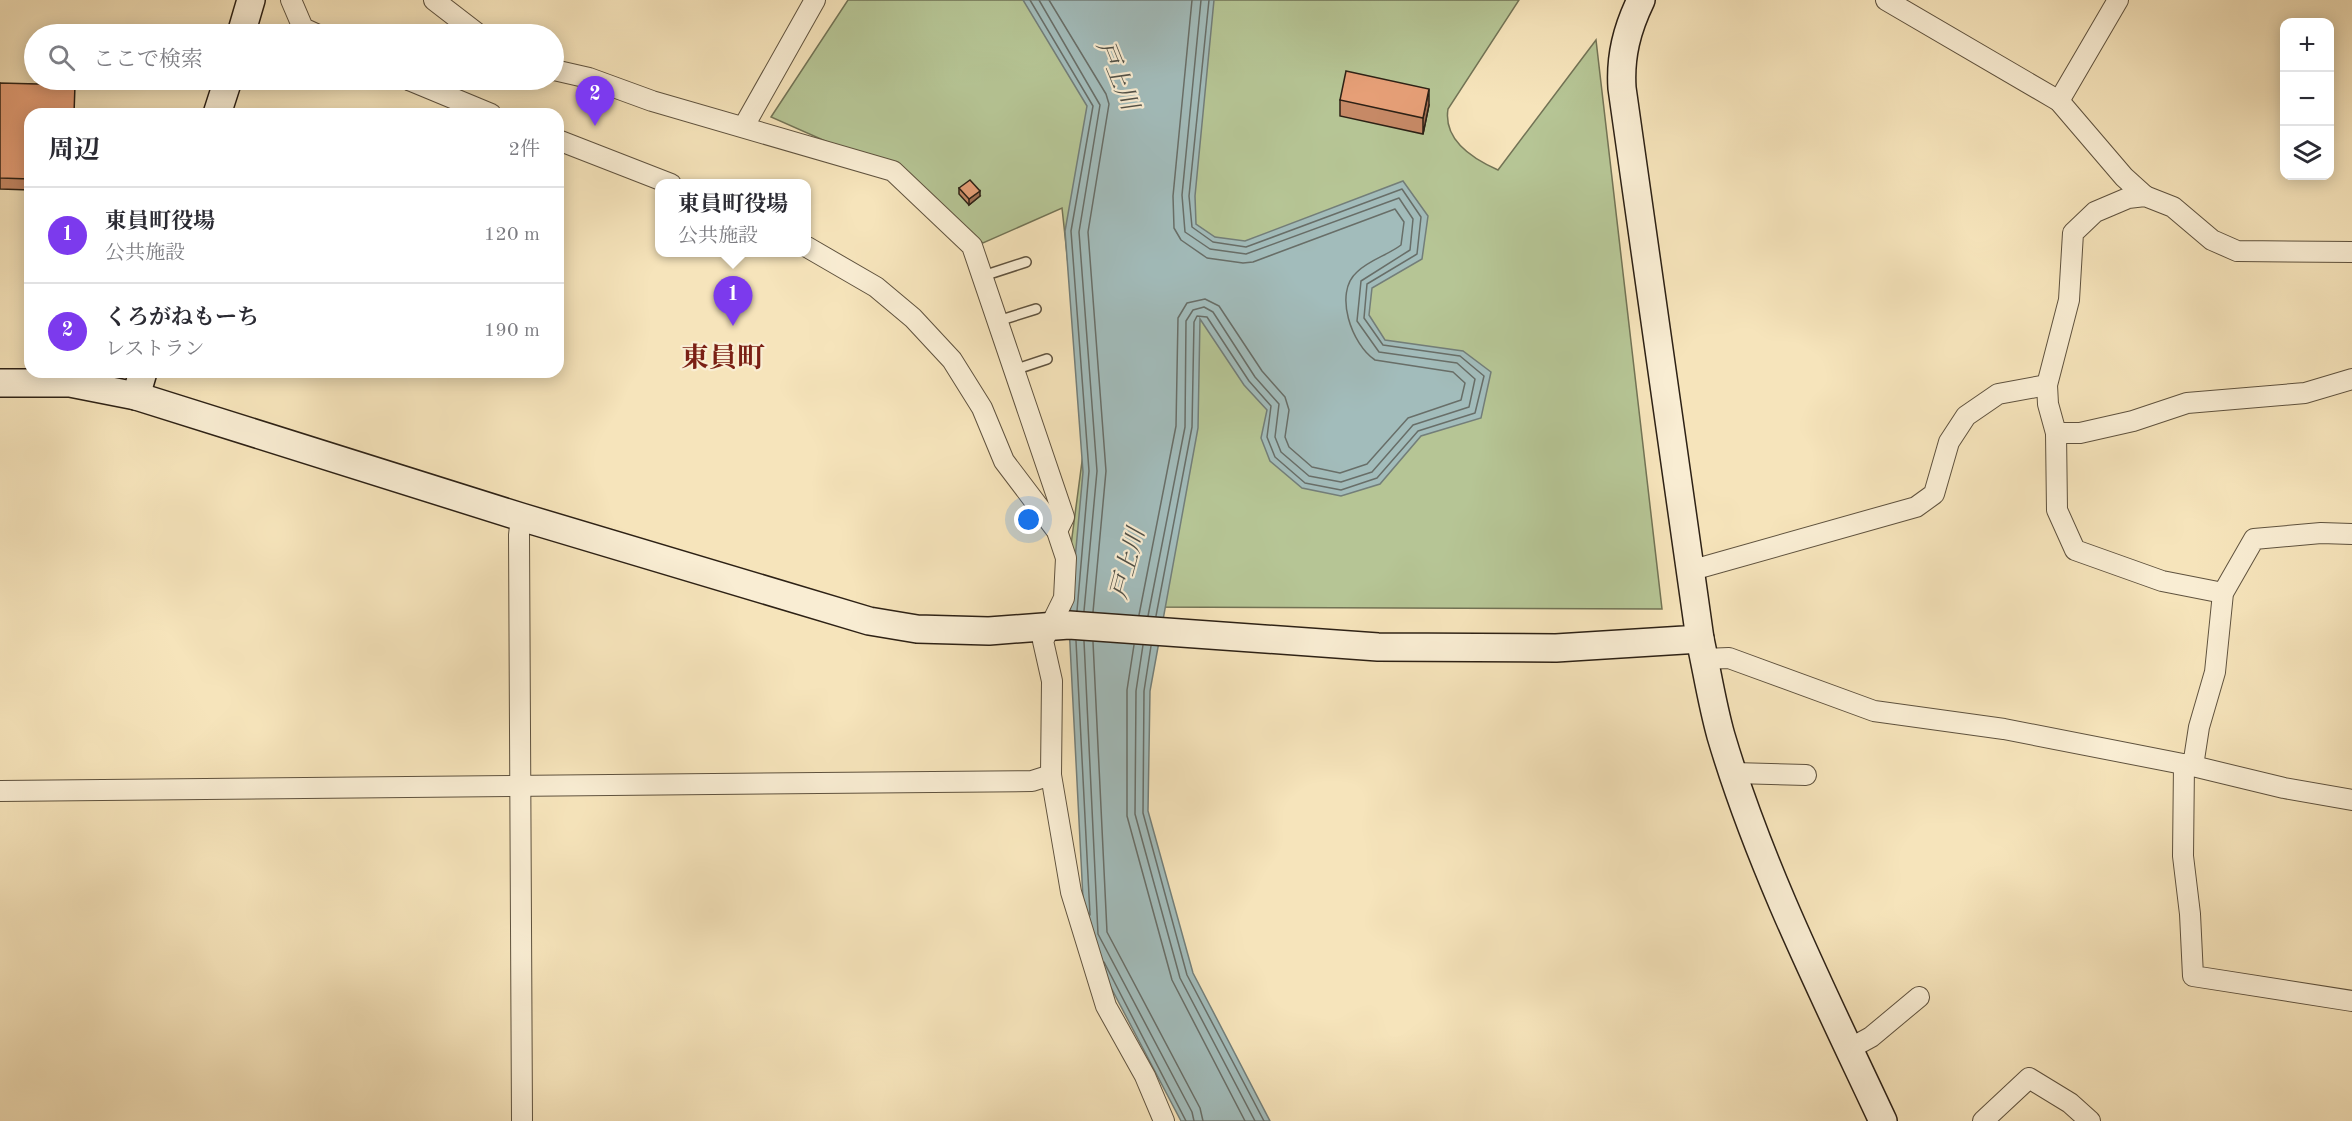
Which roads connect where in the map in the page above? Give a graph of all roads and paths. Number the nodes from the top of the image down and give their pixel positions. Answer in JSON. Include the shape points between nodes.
{"nodes":[{"id":1,"x":251,"y":0,"type":"edge"},
{"id":2,"x":291,"y":0,"type":"edge"},
{"id":3,"x":434,"y":0,"type":"edge"},
{"id":4,"x":815,"y":0,"type":"edge"},
{"id":5,"x":1641,"y":0,"type":"edge"},
{"id":6,"x":1886,"y":0,"type":"edge"},
{"id":7,"x":2118,"y":0,"type":"edge"},
{"id":8,"x":244,"y":24,"type":"edge"},
{"id":9,"x":301,"y":24,"type":"edge"},
{"id":10,"x":465,"y":24,"type":"edge"},
{"id":11,"x":564,"y":72,"type":"edge"},
{"id":12,"x":225,"y":90,"type":"edge"},
{"id":13,"x":434,"y":90,"type":"edge"},
{"id":14,"x":2059,"y":101,"type":"junction"},
{"id":15,"x":220,"y":108,"type":"edge"},
{"id":16,"x":477,"y":108,"type":"edge"},
{"id":17,"x":744,"y":126,"type":"junction"},
{"id":18,"x":564,"y":142,"type":"edge"},
{"id":19,"x":660,"y":179,"type":"edge"},
{"id":20,"x":2145,"y":196,"type":"junction"},
{"id":21,"x":811,"y":249,"type":"edge"},
{"id":22,"x":2352,"y":252,"type":"edge"},
{"id":23,"x":1026,"y":262,"type":"dead end"},
{"id":24,"x":983,"y":276,"type":"junction"},
{"id":25,"x":1036,"y":309,"type":"dead end"},
{"id":26,"x":998,"y":321,"type":"junction"},
{"id":27,"x":1047,"y":359,"type":"dead end"},
{"id":28,"x":1014,"y":370,"type":"junction"},
{"id":29,"x":2352,"y":379,"type":"edge"},
{"id":30,"x":0,"y":383,"type":"edge"},
{"id":31,"x":139,"y":384,"type":"edge"},
{"id":32,"x":2047,"y":385,"type":"junction"},
{"id":33,"x":2056,"y":433,"type":"junction"},
{"id":34,"x":521,"y":517,"type":"junction"},
{"id":35,"x":1058,"y":531,"type":"junction"},
{"id":36,"x":2352,"y":534,"type":"edge"},
{"id":37,"x":1689,"y":571,"type":"junction"},
{"id":38,"x":2223,"y":593,"type":"junction"},
{"id":39,"x":1060,"y":625,"type":"junction"},
{"id":40,"x":1702,"y":649,"type":"junction"},
{"id":41,"x":2188,"y":765,"type":"junction"},
{"id":42,"x":1734,"y":773,"type":"junction"},
{"id":43,"x":1051,"y":775,"type":"junction"},
{"id":44,"x":1806,"y":775,"type":"dead end"},
{"id":45,"x":520,"y":787,"type":"junction"},
{"id":46,"x":0,"y":791,"type":"edge"},
{"id":47,"x":2352,"y":800,"type":"edge"},
{"id":48,"x":1919,"y":997,"type":"dead end"},
{"id":49,"x":2352,"y":1000,"type":"edge"},
{"id":50,"x":1849,"y":1048,"type":"junction"},
{"id":51,"x":522,"y":1121,"type":"edge"},
{"id":52,"x":1164,"y":1121,"type":"edge"},
{"id":53,"x":1883,"y":1121,"type":"edge"},
{"id":54,"x":1983,"y":1121,"type":"edge"},
{"id":55,"x":2090,"y":1121,"type":"edge"}],
"edges":[{"from":1,"to":8,"type":"street"},
{"from":2,"to":9,"type":"street"},
{"from":3,"to":10,"type":"street"},
{"from":4,"to":17,"type":"street"},
{"from":5,"to":37,"type":"street","via":[[1623,51],[1622,88]]},
{"from":6,"to":14,"type":"street"},
{"from":7,"to":14,"type":"street"},
{"from":11,"to":17,"type":"street"},
{"from":12,"to":15,"type":"street"},
{"from":13,"to":16,"type":"street"},
{"from":14,"to":20,"type":"street"},
{"from":17,"to":24,"type":"street","via":[[893,171],[972,246]]},
{"from":18,"to":19,"type":"street"},
{"from":20,"to":22,"type":"street","via":[[2173,207],[2212,240],[2237,251]]},
{"from":20,"to":32,"type":"street","via":[[2128,198],[2095,212],[2073,233],[2069,300]]},
{"from":21,"to":35,"type":"street","via":[[876,287],[913,318],[952,360],[982,408],[1004,461]]},
{"from":23,"to":24,"type":"lane"},
{"from":24,"to":26,"type":"street"},
{"from":25,"to":26,"type":"lane"},
{"from":26,"to":28,"type":"street"},
{"from":27,"to":28,"type":"lane"},
{"from":28,"to":35,"type":"street","via":[[1064,517]]},
{"from":29,"to":33,"type":"street","via":[[2305,393],[2187,403],[2133,421],[2080,433]]},
{"from":30,"to":31,"type":"street"},
{"from":31,"to":34,"type":"street"},
{"from":32,"to":33,"type":"street"},
{"from":32,"to":37,"type":"street","via":[[1998,394],[1965,416],[1949,442],[1934,494],[1916,507]]},
{"from":33,"to":38,"type":"street","via":[[2057,510],[2075,550],[2162,581]]},
{"from":34,"to":39,"type":"street","via":[[869,621],[917,629],[989,631]]},
{"from":34,"to":45,"type":"street"},
{"from":35,"to":39,"type":"street","via":[[1066,558]]},
{"from":36,"to":38,"type":"street","via":[[2254,539]]},
{"from":37,"to":40,"type":"street"},
{"from":38,"to":41,"type":"street","via":[[2215,672]]},
{"from":39,"to":40,"type":"street","via":[[1390,647]]},
{"from":39,"to":43,"type":"street","via":[[1043,642],[1052,681]]},
{"from":40,"to":41,"type":"street","via":[[1874,711],[2004,729]]},
{"from":40,"to":42,"type":"street","via":[[1721,735]]},
{"from":41,"to":47,"type":"street"},
{"from":41,"to":49,"type":"street","via":[[2183,856],[2193,976]]},
{"from":42,"to":44,"type":"street"},
{"from":42,"to":50,"type":"street","via":[[1784,902]]},
{"from":43,"to":45,"type":"street","via":[[1032,781]]},
{"from":43,"to":52,"type":"street","via":[[1071,892],[1103,996]]},
{"from":45,"to":46,"type":"street"},
{"from":45,"to":51,"type":"street"},
{"from":48,"to":50,"type":"street","via":[[1871,1037]]},
{"from":50,"to":53,"type":"street"},
{"from":54,"to":55,"type":"street","via":[[2029,1078],[2070,1102]]}]}
